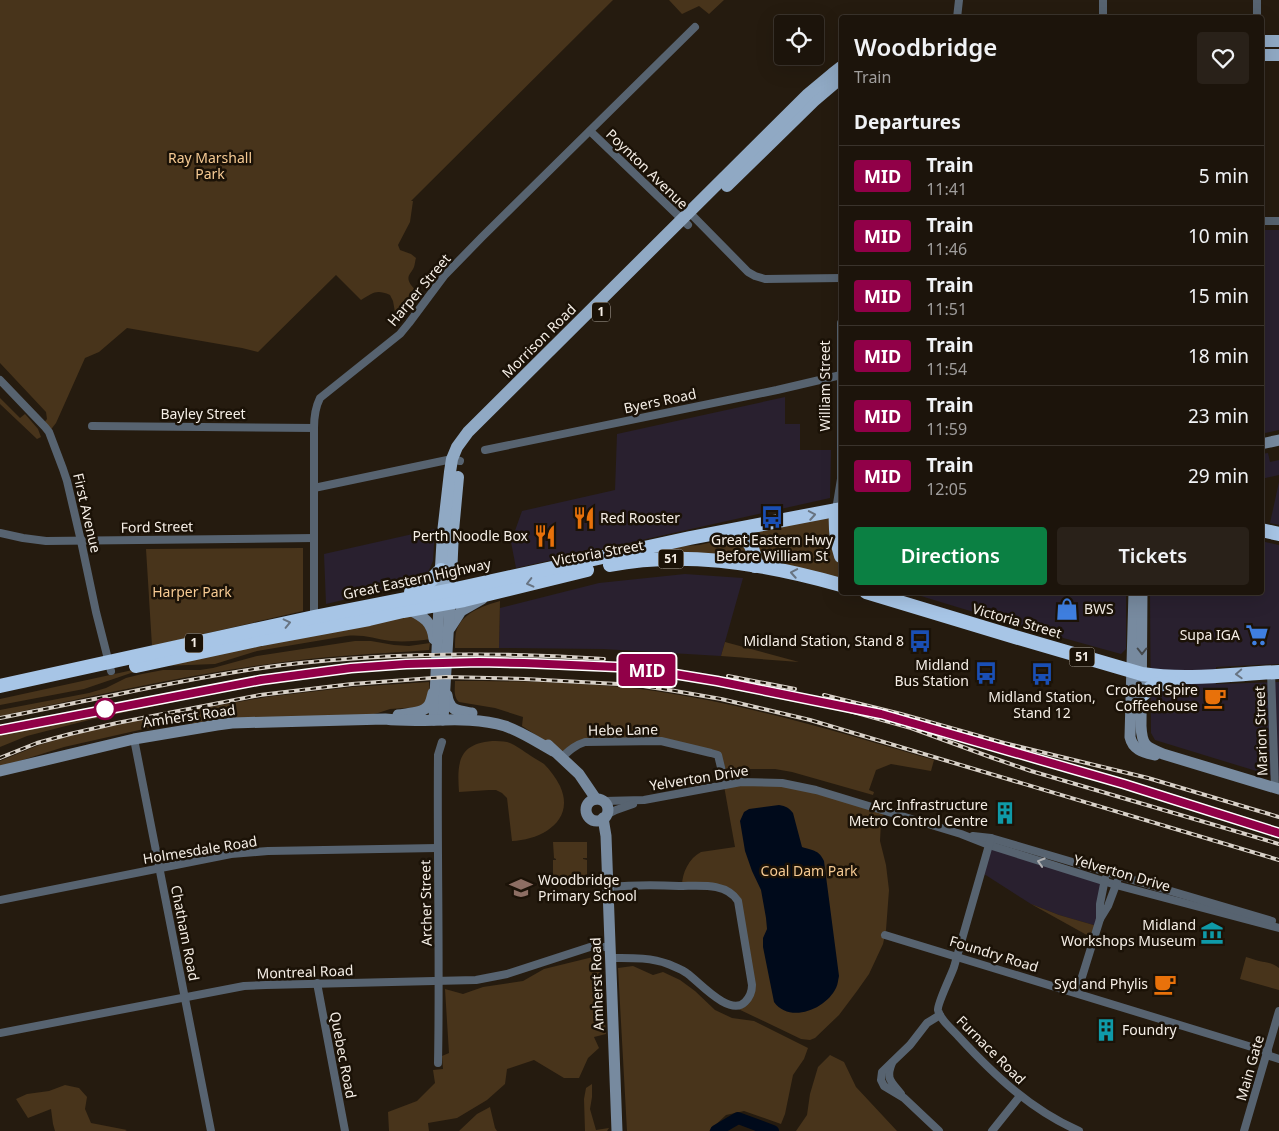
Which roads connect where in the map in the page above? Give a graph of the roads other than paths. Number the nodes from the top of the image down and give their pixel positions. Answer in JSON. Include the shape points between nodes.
{"nodes":[{"id":1,"x":959,"y":0,"type":"edge"},
{"id":2,"x":1103,"y":0,"type":"edge"},
{"id":3,"x":1257,"y":0,"type":"edge"},
{"id":4,"x":958,"y":15,"type":"edge"},
{"id":5,"x":1103,"y":15,"type":"edge"},
{"id":6,"x":1257,"y":15,"type":"edge"},
{"id":7,"x":695,"y":27,"type":"dead end"},
{"id":8,"x":1264,"y":41,"type":"edge"},
{"id":9,"x":1279,"y":42,"type":"edge"},
{"id":10,"x":1264,"y":55,"type":"edge"},
{"id":11,"x":1279,"y":55,"type":"edge"},
{"id":12,"x":839,"y":77,"type":"edge"},
{"id":13,"x":590,"y":131,"type":"junction"},
{"id":14,"x":688,"y":219,"type":"junction"},
{"id":15,"x":1264,"y":221,"type":"edge"},
{"id":16,"x":1279,"y":221,"type":"edge"},
{"id":17,"x":839,"y":278,"type":"edge"},
{"id":18,"x":839,"y":375,"type":"edge"},
{"id":19,"x":0,"y":380,"type":"edge"},
{"id":20,"x":92,"y":426,"type":"dead end"},
{"id":21,"x":314,"y":428,"type":"junction"},
{"id":22,"x":1279,"y":440,"type":"edge"},
{"id":23,"x":1264,"y":443,"type":"edge"},
{"id":24,"x":485,"y":450,"type":"dead end"},
{"id":25,"x":456,"y":460,"type":"junction"},
{"id":26,"x":314,"y":488,"type":"junction"},
{"id":27,"x":839,"y":510,"type":"edge"},
{"id":28,"x":730,"y":531,"type":"junction"},
{"id":29,"x":1264,"y":531,"type":"edge"},
{"id":30,"x":0,"y":533,"type":"edge"},
{"id":31,"x":1279,"y":534,"type":"edge"},
{"id":32,"x":314,"y":538,"type":"junction"},
{"id":33,"x":81,"y":540,"type":"junction"},
{"id":34,"x":839,"y":550,"type":"edge"},
{"id":35,"x":755,"y":566,"type":"junction"},
{"id":36,"x":441,"y":570,"type":"junction"},
{"id":37,"x":839,"y":584,"type":"edge"},
{"id":38,"x":495,"y":592,"type":"junction"},
{"id":39,"x":875,"y":595,"type":"edge"},
{"id":40,"x":884,"y":595,"type":"edge"},
{"id":41,"x":1134,"y":595,"type":"edge"},
{"id":42,"x":1142,"y":595,"type":"edge"},
{"id":43,"x":445,"y":597,"type":"junction"},
{"id":44,"x":398,"y":600,"type":"junction"},
{"id":45,"x":903,"y":604,"type":"junction"},
{"id":46,"x":410,"y":610,"type":"junction"},
{"id":47,"x":314,"y":623,"type":"junction"},
{"id":48,"x":448,"y":632,"type":"junction"},
{"id":49,"x":438,"y":647,"type":"junction"},
{"id":50,"x":110,"y":667,"type":"junction"},
{"id":51,"x":1137,"y":672,"type":"junction"},
{"id":52,"x":1275,"y":672,"type":"edge"},
{"id":53,"x":1199,"y":677,"type":"junction"},
{"id":54,"x":0,"y":686,"type":"edge"},
{"id":55,"x":440,"y":686,"type":"junction"},
{"id":56,"x":0,"y":695,"type":"edge"},
{"id":57,"x":1142,"y":695,"type":"junction"},
{"id":58,"x":472,"y":713,"type":"junction"},
{"id":59,"x":398,"y":715,"type":"junction"},
{"id":60,"x":439,"y":717,"type":"junction"},
{"id":61,"x":385,"y":719,"type":"junction"},
{"id":62,"x":1136,"y":737,"type":"junction"},
{"id":63,"x":134,"y":739,"type":"junction"},
{"id":64,"x":442,"y":742,"type":"dead end"},
{"id":65,"x":557,"y":754,"type":"junction"},
{"id":66,"x":0,"y":771,"type":"edge"},
{"id":67,"x":725,"y":784,"type":"junction"},
{"id":68,"x":1277,"y":788,"type":"edge"},
{"id":69,"x":644,"y":800,"type":"junction"},
{"id":70,"x":596,"y":802,"type":"junction"},
{"id":71,"x":601,"y":818,"type":"junction"},
{"id":72,"x":990,"y":842,"type":"junction"},
{"id":73,"x":437,"y":848,"type":"junction"},
{"id":74,"x":160,"y":868,"type":"junction"},
{"id":75,"x":1106,"y":872,"type":"junction"},
{"id":76,"x":1119,"y":875,"type":"junction"},
{"id":77,"x":1104,"y":882,"type":"junction"},
{"id":78,"x":1116,"y":885,"type":"junction"},
{"id":79,"x":608,"y":887,"type":"junction"},
{"id":80,"x":0,"y":900,"type":"edge"},
{"id":81,"x":1100,"y":919,"type":"junction"},
{"id":82,"x":1279,"y":923,"type":"edge"},
{"id":83,"x":1279,"y":928,"type":"edge"},
{"id":84,"x":885,"y":935,"type":"dead end"},
{"id":85,"x":611,"y":952,"type":"junction"},
{"id":86,"x":957,"y":956,"type":"junction"},
{"id":87,"x":440,"y":981,"type":"junction"},
{"id":88,"x":317,"y":983,"type":"junction"},
{"id":89,"x":1078,"y":993,"type":"junction"},
{"id":90,"x":185,"y":997,"type":"junction"},
{"id":91,"x":1279,"y":1011,"type":"edge"},
{"id":92,"x":940,"y":1015,"type":"junction"},
{"id":93,"x":0,"y":1033,"type":"edge"},
{"id":94,"x":1267,"y":1054,"type":"junction"},
{"id":95,"x":1279,"y":1059,"type":"edge"},
{"id":96,"x":438,"y":1063,"type":"dead end"},
{"id":97,"x":1020,"y":1096,"type":"junction"},
{"id":98,"x":211,"y":1131,"type":"edge"},
{"id":99,"x":345,"y":1131,"type":"edge"},
{"id":100,"x":617,"y":1131,"type":"edge"},
{"id":101,"x":939,"y":1131,"type":"edge"},
{"id":102,"x":992,"y":1131,"type":"edge"},
{"id":103,"x":1079,"y":1131,"type":"edge"},
{"id":104,"x":1244,"y":1131,"type":"edge"}],
"edges":[{"from":1,"to":4,"type":"street"},
{"from":2,"to":5,"type":"street"},
{"from":3,"to":6,"type":"street"},
{"from":7,"to":13,"type":"street","name":"Harper Street"},
{"from":8,"to":9,"type":"main road"},
{"from":10,"to":11,"type":"main road"},
{"from":12,"to":14,"type":"main road","name":"Morrison Road","number":"1"},
{"from":13,"to":14,"type":"street","name":"Poynton Avenue"},
{"from":13,"to":21,"type":"street","name":"Harper Street","via":[[444,276],[400,334],[320,398],[314,413]]},
{"from":14,"to":17,"type":"street","name":"Poynton Avenue","via":[[755,276],[765,279]]},
{"from":14,"to":25,"type":"main road","name":"Morrison Road","number":"1"},
{"from":15,"to":16,"type":"street"},
{"from":18,"to":24,"type":"street","name":"Byers Road"},
{"from":19,"to":33,"type":"street","name":"First Avenue","via":[[49,432],[64,469]]},
{"from":20,"to":21,"type":"street","name":"Bayley Street"},
{"from":21,"to":26,"type":"street","name":"Harper Street"},
{"from":22,"to":23,"type":"street"},
{"from":25,"to":26,"type":"street"},
{"from":25,"to":36,"type":"main road","name":"Morrison Road","number":"1","via":[[450,472]]},
{"from":25,"to":43,"type":"main road","name":"Morrison Road","number":"1","via":[[453,531]]},
{"from":26,"to":32,"type":"street","name":"Harper Street"},
{"from":28,"to":27,"type":"highway","name":"Great Eastern Highway","number":"51","one_way":true},
{"from":27,"to":34,"type":"highway","name":"William Street","via":[[836,536]]},
{"from":28,"to":35,"type":"highway","via":[[741,534],[752,546]]},
{"from":28,"to":43,"type":"highway","name":"Great Eastern Highway","number":"51"},
{"from":29,"to":31,"type":"highway"},
{"from":30,"to":33,"type":"street","name":"Ford Street","via":[[34,540]]},
{"from":32,"to":33,"type":"street","name":"Ford Street"},
{"from":32,"to":47,"type":"street","name":"Harper Street"},
{"from":33,"to":50,"type":"street","name":"First Avenue"},
{"from":37,"to":35,"type":"highway","name":"Victoria Street","number":"51","one_way":true},
{"from":35,"to":38,"type":"highway","name":"Victoria Street","number":"51","one_way":true,"via":[[726,561],[626,561]]},
{"from":36,"to":43,"type":"main road","name":"Morrison Road","number":"1"},
{"from":36,"to":44,"type":"highway","via":[[426,585]]},
{"from":38,"to":43,"type":"highway","name":"Victoria Street","number":"51"},
{"from":38,"to":48,"type":"street","via":[[461,611]]},
{"from":39,"to":45,"type":"highway","name":"Victoria Street","number":"51"},
{"from":40,"to":45,"type":"highway"},
{"from":41,"to":51,"type":"street"},
{"from":42,"to":51,"type":"street","one_way":true},
{"from":43,"to":44,"type":"highway","name":"Great Eastern Highway","number":"1"},
{"from":43,"to":46,"type":"highway","name":"Great Eastern Highway","number":"1"},
{"from":43,"to":48,"type":"street","name":"Morrison Road"},
{"from":43,"to":49,"type":"street","name":"Morrison Road"},
{"from":44,"to":47,"type":"highway","name":"Great Eastern Highway","number":"1"},
{"from":45,"to":51,"type":"highway","name":"Victoria Street","number":"51"},
{"from":46,"to":47,"type":"highway","name":"Great Eastern Highway","number":"1"},
{"from":46,"to":49,"type":"street","via":[[429,623]]},
{"from":47,"to":50,"type":"highway","name":"Great Eastern Highway","number":"1"},
{"from":48,"to":55,"type":"street","name":"Morrison Road"},
{"from":49,"to":55,"type":"street","name":"Morrison Road"},
{"from":50,"to":54,"type":"highway","name":"Great Eastern Highway","number":"1"},
{"from":50,"to":56,"type":"highway","name":"Great Eastern Highway","number":"1"},
{"from":51,"to":53,"type":"highway","name":"Victoria Street","number":"51"},
{"from":51,"to":57,"type":"street"},
{"from":51,"to":62,"type":"street"},
{"from":52,"to":53,"type":"highway","name":"Victoria Street","number":"51","one_way":true},
{"from":52,"to":68,"type":"street","name":"Marion Street"},
{"from":53,"to":57,"type":"highway","via":[[1187,682],[1154,685]]},
{"from":55,"to":58,"type":"street","via":[[451,706]]},
{"from":55,"to":59,"type":"street","via":[[428,706]]},
{"from":55,"to":60,"type":"street","name":"Morrison Road"},
{"from":57,"to":62,"type":"street"},
{"from":58,"to":60,"type":"street","name":"Amherst Road"},
{"from":58,"to":65,"type":"street","name":"Amherst Road","via":[[516,723]]},
{"from":59,"to":60,"type":"street","name":"Amherst Road"},
{"from":59,"to":61,"type":"street","name":"Amherst Road"},
{"from":60,"to":61,"type":"street","name":"Amherst Road","via":[[400,721]]},
{"from":60,"to":65,"type":"street","name":"Amherst Road","via":[[505,726]]},
{"from":61,"to":63,"type":"street","name":"Amherst Road","via":[[217,724]]},
{"from":62,"to":68,"type":"street","via":[[1132,744],[1138,750],[1163,754]]},
{"from":63,"to":66,"type":"street","name":"Amherst Road"},
{"from":63,"to":74,"type":"street","name":"Chatham Road"},
{"from":64,"to":73,"type":"street","name":"Archer Street","via":[[438,755]]},
{"from":65,"to":67,"type":"street","name":"Hebe Lane","via":[[585,742],[661,741],[718,755]]},
{"from":65,"to":70,"type":"street","name":"Amherst Road","via":[[579,774]]},
{"from":67,"to":69,"type":"street","name":"Yelverton Drive"},
{"from":67,"to":72,"type":"street","name":"Yelverton Drive","via":[[769,782],[806,787]]},
{"from":69,"to":70,"type":"street","name":"Yelverton Drive"},
{"from":69,"to":71,"type":"street","name":"Yelverton Drive"},
{"from":70,"to":71,"type":"street","via":[[607,806]]},
{"from":70,"to":71,"type":"street","name":"Amherst Road","via":[[586,808],[587,814],[591,819]]},
{"from":71,"to":79,"type":"street","name":"Amherst Road","via":[[606,836]]},
{"from":72,"to":75,"type":"street","name":"Yelverton Drive"},
{"from":77,"to":72,"type":"street","name":"Yelverton Drive","one_way":true},
{"from":72,"to":86,"type":"street"},
{"from":73,"to":74,"type":"street","name":"Holmesdale Road","via":[[247,852]]},
{"from":73,"to":87,"type":"street","name":"Archer Street"},
{"from":74,"to":80,"type":"street","name":"Holmesdale Road"},
{"from":74,"to":90,"type":"street","name":"Chatham Road"},
{"from":75,"to":76,"type":"street","name":"Yelverton Drive"},
{"from":75,"to":77,"type":"street"},
{"from":76,"to":78,"type":"street"},
{"from":76,"to":82,"type":"street","name":"Yelverton Drive"},
{"from":77,"to":78,"type":"street","name":"Yelverton Drive"},
{"from":77,"to":81,"type":"street"},
{"from":78,"to":81,"type":"street"},
{"from":78,"to":83,"type":"street","name":"Yelverton Drive"},
{"from":79,"to":85,"type":"street","name":"Amherst Road"},
{"from":79,"to":85,"type":"street","name":"Montreal Road","via":[[702,885],[734,895],[738,901],[752,989],[743,1004],[732,1006],[720,1001],[684,971],[650,959]]},
{"from":81,"to":89,"type":"street"},
{"from":84,"to":86,"type":"street","name":"Foundry Road"},
{"from":85,"to":87,"type":"street","name":"Montreal Road","via":[[590,947],[492,978]]},
{"from":85,"to":100,"type":"street","name":"Amherst Road"},
{"from":86,"to":89,"type":"street","name":"Foundry Road"},
{"from":86,"to":92,"type":"street","via":[[938,1004]]},
{"from":87,"to":88,"type":"street","name":"Montreal Road"},
{"from":87,"to":96,"type":"street","name":"Archer Street"},
{"from":88,"to":90,"type":"street","name":"Montreal Road","via":[[244,986]]},
{"from":88,"to":99,"type":"street","name":"Quebec Road"},
{"from":89,"to":94,"type":"street","name":"Foundry Road"},
{"from":90,"to":93,"type":"street","name":"Montreal Road"},
{"from":90,"to":98,"type":"street","name":"Chatham Road"},
{"from":91,"to":94,"type":"street","name":"Main Gate"},
{"from":92,"to":97,"type":"street","name":"Furnace Road","via":[[988,1068]]},
{"from":92,"to":101,"type":"street","via":[[927,1024],[892,1063],[888,1073],[889,1080],[904,1098]]},
{"from":94,"to":95,"type":"street","name":"Foundry Road"},
{"from":94,"to":104,"type":"street","name":"Main Gate"},
{"from":97,"to":102,"type":"street"},
{"from":97,"to":103,"type":"street","name":"Furnace Road"}]}
